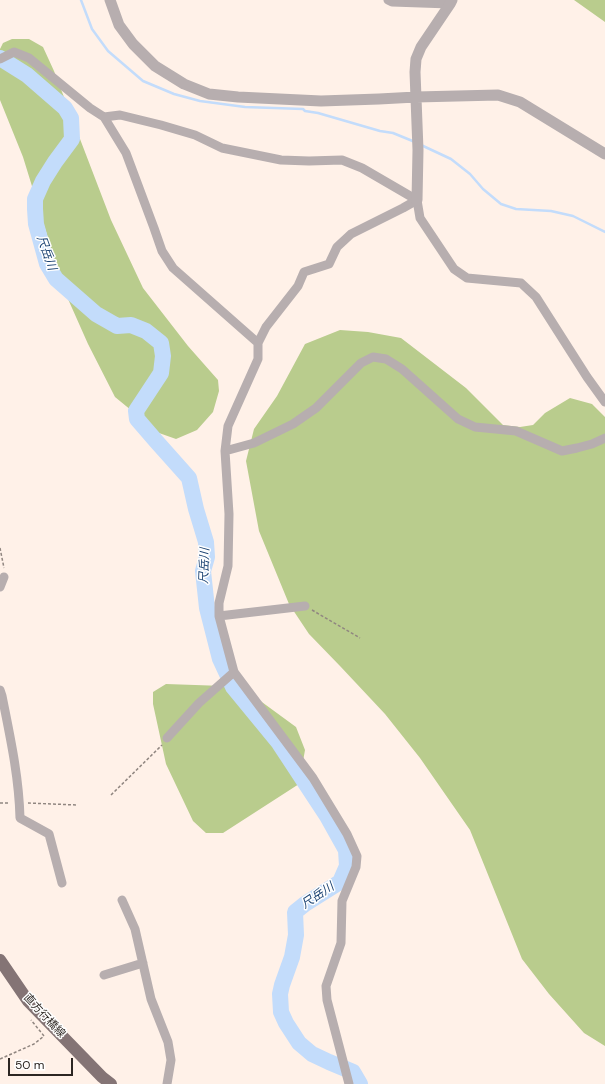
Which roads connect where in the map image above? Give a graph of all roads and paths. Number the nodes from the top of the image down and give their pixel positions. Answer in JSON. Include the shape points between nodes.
{"nodes":[{"id":1,"x":110,"y":0,"type":"edge"},
{"id":2,"x":388,"y":0,"type":"edge"},
{"id":3,"x":451,"y":2,"type":"edge"},
{"id":4,"x":0,"y":58,"type":"edge"},
{"id":5,"x":416,"y":97,"type":"junction"},
{"id":6,"x":104,"y":117,"type":"junction"},
{"id":7,"x":605,"y":154,"type":"edge"},
{"id":8,"x":416,"y":200,"type":"junction"},
{"id":9,"x":258,"y":343,"type":"junction"},
{"id":10,"x":605,"y":402,"type":"edge"},
{"id":11,"x":605,"y":438,"type":"edge"},
{"id":12,"x":225,"y":451,"type":"junction"},
{"id":13,"x":0,"y":548,"type":"edge"},
{"id":14,"x":4,"y":578,"type":"joint"},
{"id":15,"x":0,"y":587,"type":"edge"},
{"id":16,"x":308,"y":608,"type":"joint"},
{"id":17,"x":219,"y":616,"type":"junction"},
{"id":18,"x":360,"y":638,"type":"dead end"},
{"id":19,"x":234,"y":672,"type":"junction"},
{"id":20,"x":0,"y":690,"type":"edge"},
{"id":21,"x":166,"y":740,"type":"joint"},
{"id":22,"x":111,"y":794,"type":"dead end"},
{"id":23,"x":19,"y":803,"type":"junction"},
{"id":24,"x":76,"y":805,"type":"dead end"},
{"id":25,"x":62,"y":884,"type":"dead end"},
{"id":26,"x":122,"y":900,"type":"dead end"},
{"id":27,"x":0,"y":960,"type":"edge"},
{"id":28,"x":143,"y":963,"type":"junction"},
{"id":29,"x":104,"y":975,"type":"dead end"},
{"id":30,"x":30,"y":1018,"type":"dead end"},
{"id":31,"x":0,"y":1060,"type":"edge"},
{"id":32,"x":105,"y":1082,"type":"edge"},
{"id":33,"x":167,"y":1084,"type":"edge"},
{"id":34,"x":349,"y":1084,"type":"edge"}],
"edges":[{"from":1,"to":5,"type":"street","via":[[119,25],[133,44],[155,66],[184,84],[209,94],[321,101]]},
{"from":2,"to":3,"type":"street"},
{"from":3,"to":5,"type":"street","via":[[421,46],[416,59]]},
{"from":4,"to":6,"type":"street","via":[[14,52],[29,58]]},
{"from":5,"to":7,"type":"street","via":[[498,95],[520,102]]},
{"from":5,"to":8,"type":"street"},
{"from":6,"to":8,"type":"street","via":[[120,116],[161,125],[222,148],[281,160],[342,160],[362,168]]},
{"from":6,"to":9,"type":"street","via":[[126,152],[162,251],[173,268]]},
{"from":8,"to":9,"type":"street","via":[[351,234],[337,247],[329,264],[304,272],[298,286],[266,327]]},
{"from":8,"to":10,"type":"street","via":[[420,218],[454,269],[467,278],[521,284],[536,297]]},
{"from":9,"to":12,"type":"street","via":[[258,359],[228,426]]},
{"from":11,"to":12,"type":"street","via":[[562,451],[516,431],[475,427],[458,420],[386,359],[373,357],[361,363],[316,408],[293,424],[254,443]]},
{"from":12,"to":17,"type":"street","via":[[229,514],[228,566],[219,603]]},
{"from":13,"to":14,"type":"path"},
{"from":14,"to":15,"type":"street"},
{"from":16,"to":17,"type":"street"},
{"from":16,"to":18,"type":"path"},
{"from":17,"to":19,"type":"street"},
{"from":19,"to":21,"type":"street","via":[[199,703]]},
{"from":19,"to":34,"type":"street","via":[[313,778],[347,834],[357,856],[356,866],[342,902],[341,943],[326,986],[327,1000]]},
{"from":20,"to":23,"type":"street","via":[[11,742]]},
{"from":21,"to":22,"type":"path"},
{"from":23,"to":24,"type":"path"},
{"from":23,"to":25,"type":"street","via":[[20,818],[49,834]]},
{"from":26,"to":28,"type":"street","via":[[135,929]]},
{"from":27,"to":32,"type":"main road","name":"直方行橋線","via":[[28,1001]]},
{"from":28,"to":29,"type":"street"},
{"from":28,"to":33,"type":"street","via":[[151,999],[168,1042],[171,1060]]},
{"from":30,"to":31,"type":"path","via":[[44,1036],[34,1044]]}]}
